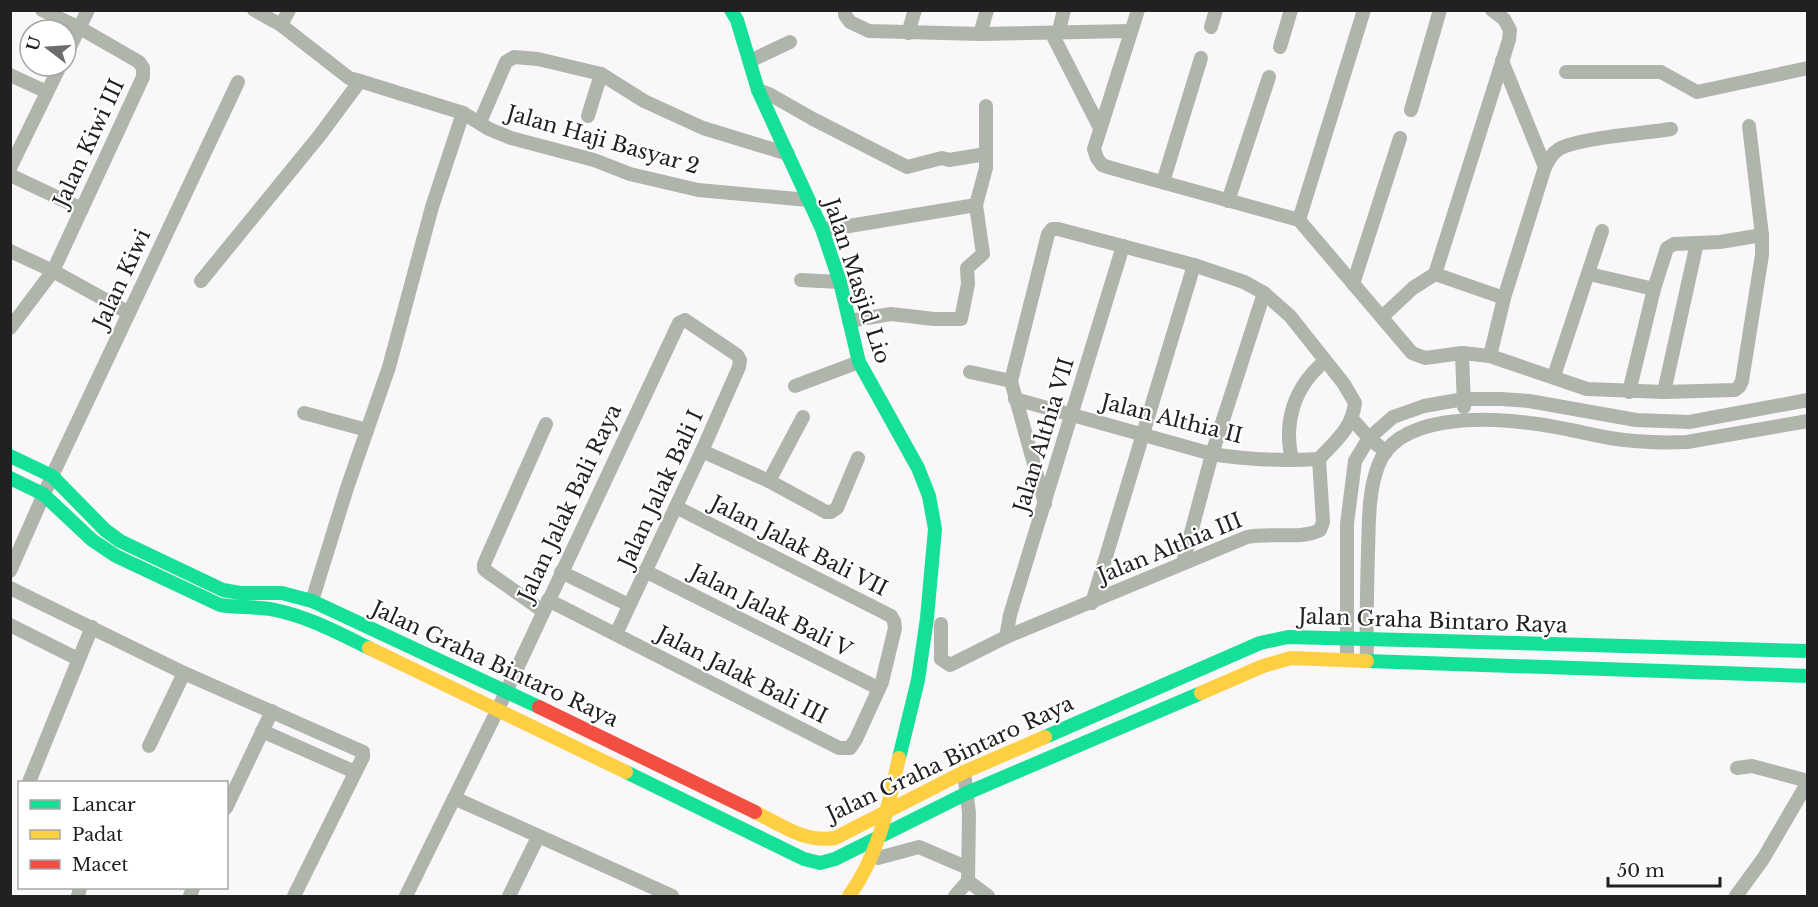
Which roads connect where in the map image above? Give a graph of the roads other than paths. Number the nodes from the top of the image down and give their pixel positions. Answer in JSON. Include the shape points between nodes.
{"nodes":[{"id":1,"x":42,"y":10,"type":"edge"},
{"id":2,"x":88,"y":10,"type":"edge"},
{"id":3,"x":254,"y":10,"type":"edge"},
{"id":4,"x":289,"y":10,"type":"edge"},
{"id":5,"x":731,"y":10,"type":"edge"},
{"id":6,"x":915,"y":10,"type":"edge"},
{"id":7,"x":987,"y":10,"type":"edge"},
{"id":8,"x":1064,"y":10,"type":"edge"},
{"id":9,"x":1138,"y":10,"type":"edge"},
{"id":10,"x":1216,"y":10,"type":"edge"},
{"id":11,"x":1291,"y":10,"type":"edge"},
{"id":12,"x":1364,"y":10,"type":"edge"},
{"id":13,"x":1440,"y":10,"type":"edge"},
{"id":14,"x":1492,"y":10,"type":"edge"},
{"id":15,"x":845,"y":13,"type":"edge"},
{"id":16,"x":281,"y":26,"type":"junction"},
{"id":17,"x":1211,"y":27,"type":"dead end"},
{"id":18,"x":80,"y":28,"type":"junction"},
{"id":19,"x":78,"y":32,"type":"edge"},
{"id":20,"x":1131,"y":32,"type":"junction"},
{"id":21,"x":908,"y":33,"type":"junction"},
{"id":22,"x":980,"y":34,"type":"junction"},
{"id":23,"x":1055,"y":34,"type":"junction"},
{"id":24,"x":790,"y":42,"type":"dead end"},
{"id":25,"x":1280,"y":47,"type":"dead end"},
{"id":26,"x":1201,"y":58,"type":"dead end"},
{"id":27,"x":750,"y":61,"type":"junction"},
{"id":28,"x":1502,"y":61,"type":"junction"},
{"id":29,"x":1808,"y":68,"type":"edge"},
{"id":30,"x":1566,"y":72,"type":"dead end"},
{"id":31,"x":602,"y":74,"type":"junction"},
{"id":32,"x":10,"y":75,"type":"edge"},
{"id":33,"x":1269,"y":77,"type":"dead end"},
{"id":34,"x":54,"y":78,"type":"edge"},
{"id":35,"x":360,"y":81,"type":"junction"},
{"id":36,"x":238,"y":82,"type":"dead end"},
{"id":37,"x":758,"y":90,"type":"junction"},
{"id":38,"x":47,"y":92,"type":"junction"},
{"id":39,"x":986,"y":106,"type":"dead end"},
{"id":40,"x":1411,"y":110,"type":"dead end"},
{"id":41,"x":463,"y":113,"type":"junction"},
{"id":42,"x":588,"y":116,"type":"dead end"},
{"id":43,"x":480,"y":122,"type":"junction"},
{"id":44,"x":1749,"y":126,"type":"dead end"},
{"id":45,"x":1100,"y":128,"type":"junction"},
{"id":46,"x":1671,"y":129,"type":"dead end"},
{"id":47,"x":1400,"y":138,"type":"dead end"},
{"id":48,"x":788,"y":154,"type":"junction"},
{"id":49,"x":986,"y":154,"type":"junction"},
{"id":50,"x":11,"y":167,"type":"edge"},
{"id":51,"x":1545,"y":167,"type":"junction"},
{"id":52,"x":10,"y":175,"type":"edge"},
{"id":53,"x":1163,"y":182,"type":"junction"},
{"id":54,"x":808,"y":200,"type":"junction"},
{"id":55,"x":1228,"y":201,"type":"junction"},
{"id":56,"x":976,"y":205,"type":"junction"},
{"id":57,"x":82,"y":209,"type":"junction"},
{"id":58,"x":1299,"y":220,"type":"junction"},
{"id":59,"x":822,"y":229,"type":"junction"},
{"id":60,"x":1602,"y":231,"type":"dead end"},
{"id":61,"x":1762,"y":235,"type":"junction"},
{"id":62,"x":1697,"y":243,"type":"junction"},
{"id":63,"x":1123,"y":246,"type":"junction"},
{"id":64,"x":10,"y":251,"type":"edge"},
{"id":65,"x":1194,"y":265,"type":"junction"},
{"id":66,"x":53,"y":271,"type":"junction"},
{"id":67,"x":1435,"y":274,"type":"junction"},
{"id":68,"x":1589,"y":274,"type":"junction"},
{"id":69,"x":801,"y":280,"type":"dead end"},
{"id":70,"x":201,"y":281,"type":"dead end"},
{"id":71,"x":840,"y":282,"type":"junction"},
{"id":72,"x":1353,"y":284,"type":"junction"},
{"id":73,"x":1654,"y":289,"type":"junction"},
{"id":74,"x":1264,"y":292,"type":"junction"},
{"id":75,"x":1504,"y":298,"type":"junction"},
{"id":76,"x":129,"y":313,"type":"junction"},
{"id":77,"x":1382,"y":317,"type":"junction"},
{"id":78,"x":849,"y":321,"type":"junction"},
{"id":79,"x":10,"y":328,"type":"edge"},
{"id":80,"x":1462,"y":353,"type":"junction"},
{"id":81,"x":1490,"y":356,"type":"junction"},
{"id":82,"x":740,"y":360,"type":"joint"},
{"id":83,"x":1325,"y":361,"type":"junction"},
{"id":84,"x":858,"y":362,"type":"junction"},
{"id":85,"x":970,"y":372,"type":"dead end"},
{"id":86,"x":1554,"y":376,"type":"junction"},
{"id":87,"x":1011,"y":381,"type":"junction"},
{"id":88,"x":795,"y":386,"type":"dead end"},
{"id":89,"x":1629,"y":392,"type":"junction"},
{"id":90,"x":1664,"y":392,"type":"junction"},
{"id":91,"x":1015,"y":399,"type":"junction"},
{"id":92,"x":1464,"y":399,"type":"junction"},
{"id":93,"x":1808,"y":400,"type":"edge"},
{"id":94,"x":304,"y":413,"type":"dead end"},
{"id":95,"x":1072,"y":416,"type":"junction"},
{"id":96,"x":802,"y":417,"type":"dead end"},
{"id":97,"x":1465,"y":421,"type":"junction"},
{"id":98,"x":1808,"y":421,"type":"edge"},
{"id":99,"x":1350,"y":423,"type":"junction"},
{"id":100,"x":546,"y":424,"type":"dead end"},
{"id":101,"x":367,"y":430,"type":"junction"},
{"id":102,"x":1142,"y":436,"type":"junction"},
{"id":103,"x":1366,"y":441,"type":"junction"},
{"id":104,"x":702,"y":451,"type":"junction"},
{"id":105,"x":1212,"y":454,"type":"junction"},
{"id":106,"x":10,"y":456,"type":"edge"},
{"id":107,"x":1383,"y":456,"type":"junction"},
{"id":108,"x":858,"y":458,"type":"dead end"},
{"id":109,"x":1319,"y":459,"type":"junction"},
{"id":110,"x":1292,"y":460,"type":"junction"},
{"id":111,"x":52,"y":476,"type":"junction"},
{"id":112,"x":10,"y":478,"type":"edge"},
{"id":113,"x":769,"y":481,"type":"junction"},
{"id":114,"x":43,"y":494,"type":"junction"},
{"id":115,"x":1045,"y":504,"type":"junction"},
{"id":116,"x":676,"y":507,"type":"junction"},
{"id":117,"x":1190,"y":537,"type":"junction"},
{"id":118,"x":1213,"y":551,"type":"junction"},
{"id":119,"x":1183,"y":563,"type":"junction"},
{"id":120,"x":645,"y":571,"type":"junction"},
{"id":121,"x":10,"y":572,"type":"edge"},
{"id":122,"x":561,"y":572,"type":"junction"},
{"id":123,"x":10,"y":588,"type":"edge"},
{"id":124,"x":312,"y":601,"type":"junction"},
{"id":125,"x":1092,"y":603,"type":"junction"},
{"id":126,"x":545,"y":605,"type":"junction"},
{"id":127,"x":629,"y":605,"type":"junction"},
{"id":128,"x":941,"y":624,"type":"dead end"},
{"id":129,"x":10,"y":626,"type":"edge"},
{"id":130,"x":92,"y":627,"type":"junction"},
{"id":131,"x":616,"y":634,"type":"junction"},
{"id":132,"x":1006,"y":637,"type":"junction"},
{"id":133,"x":1346,"y":638,"type":"junction"},
{"id":134,"x":1366,"y":639,"type":"junction"},
{"id":135,"x":1808,"y":651,"type":"edge"},
{"id":136,"x":78,"y":659,"type":"junction"},
{"id":137,"x":1347,"y":659,"type":"junction"},
{"id":138,"x":1367,"y":661,"type":"junction"},
{"id":139,"x":184,"y":673,"type":"junction"},
{"id":140,"x":1808,"y":676,"type":"edge"},
{"id":141,"x":878,"y":688,"type":"junction"},
{"id":142,"x":506,"y":691,"type":"junction"},
{"id":143,"x":498,"y":709,"type":"junction"},
{"id":144,"x":272,"y":711,"type":"junction"},
{"id":145,"x":262,"y":731,"type":"junction"},
{"id":146,"x":149,"y":746,"type":"dead end"},
{"id":147,"x":662,"y":767,"type":"junction"},
{"id":148,"x":1737,"y":768,"type":"dead end"},
{"id":149,"x":355,"y":772,"type":"junction"},
{"id":150,"x":964,"y":772,"type":"junction"},
{"id":151,"x":29,"y":781,"type":"edge"},
{"id":152,"x":1808,"y":781,"type":"edge"},
{"id":153,"x":653,"y":785,"type":"junction"},
{"id":154,"x":967,"y":793,"type":"junction"},
{"id":155,"x":454,"y":798,"type":"junction"},
{"id":156,"x":228,"y":804,"type":"edge"},
{"id":157,"x":886,"y":812,"type":"junction"},
{"id":158,"x":881,"y":835,"type":"junction"},
{"id":159,"x":538,"y":837,"type":"junction"},
{"id":160,"x":878,"y":858,"type":"dead end"},
{"id":161,"x":968,"y":874,"type":"junction"},
{"id":162,"x":294,"y":897,"type":"edge"},
{"id":163,"x":406,"y":897,"type":"edge"},
{"id":164,"x":509,"y":897,"type":"edge"},
{"id":165,"x":672,"y":897,"type":"edge"},
{"id":166,"x":849,"y":897,"type":"edge"},
{"id":167,"x":955,"y":897,"type":"edge"},
{"id":168,"x":988,"y":897,"type":"edge"},
{"id":169,"x":1736,"y":897,"type":"edge"}],
"edges":[{"from":1,"to":18,"type":"street"},
{"from":2,"to":18,"type":"street"},
{"from":3,"to":16,"type":"street","name":"Jalan Haji Basyar 2"},
{"from":4,"to":16,"type":"street"},
{"from":5,"to":27,"type":"main road","name":"Jalan Masjid Lio"},
{"from":6,"to":21,"type":"street"},
{"from":7,"to":22,"type":"street"},
{"from":8,"to":23,"type":"street"},
{"from":9,"to":20,"type":"street"},
{"from":10,"to":17,"type":"street"},
{"from":11,"to":25,"type":"street"},
{"from":12,"to":58,"type":"street"},
{"from":13,"to":40,"type":"street"},
{"from":14,"to":28,"type":"street","via":[[1510,30]]},
{"from":15,"to":21,"type":"street","via":[[850,22],[869,31]]},
{"from":16,"to":35,"type":"street","name":"Jalan Haji Basyar 2","via":[[349,78]]},
{"from":18,"to":19,"type":"street"},
{"from":18,"to":57,"type":"street","name":"Jalan Kiwi III","via":[[140,62],[143,68],[143,76]]},
{"from":20,"to":23,"type":"street"},
{"from":20,"to":45,"type":"street"},
{"from":21,"to":22,"type":"street"},
{"from":22,"to":23,"type":"street"},
{"from":23,"to":45,"type":"street"},
{"from":24,"to":27,"type":"street"},
{"from":26,"to":53,"type":"street"},
{"from":27,"to":37,"type":"main road","name":"Jalan Masjid Lio"},
{"from":28,"to":51,"type":"street"},
{"from":28,"to":67,"type":"street"},
{"from":29,"to":30,"type":"street","via":[[1697,92],[1661,72]]},
{"from":31,"to":42,"type":"street"},
{"from":31,"to":43,"type":"street","via":[[514,57],[506,62]]},
{"from":31,"to":48,"type":"street","via":[[644,101],[703,128]]},
{"from":32,"to":38,"type":"street"},
{"from":33,"to":55,"type":"street"},
{"from":34,"to":38,"type":"street"},
{"from":35,"to":41,"type":"street","name":"Jalan Haji Basyar 2"},
{"from":35,"to":70,"type":"street"},
{"from":36,"to":76,"type":"street","name":"Jalan Kiwi"},
{"from":37,"to":48,"type":"main road","name":"Jalan Masjid Lio"},
{"from":37,"to":49,"type":"street","via":[[907,167],[942,158]]},
{"from":38,"to":50,"type":"street"},
{"from":39,"to":49,"type":"street"},
{"from":41,"to":43,"type":"street","name":"Jalan Haji Basyar 2"},
{"from":41,"to":101,"type":"street"},
{"from":43,"to":54,"type":"street","name":"Jalan Haji Basyar 2","via":[[511,138],[630,174],[720,192]]},
{"from":44,"to":61,"type":"street"},
{"from":45,"to":53,"type":"street","via":[[1094,149],[1102,165]]},
{"from":46,"to":51,"type":"street","via":[[1580,142],[1552,154]]},
{"from":47,"to":72,"type":"street"},
{"from":48,"to":54,"type":"main road","name":"Jalan Masjid Lio"},
{"from":49,"to":56,"type":"street"},
{"from":51,"to":75,"type":"street"},
{"from":52,"to":57,"type":"street"},
{"from":53,"to":55,"type":"street"},
{"from":54,"to":59,"type":"main road","name":"Jalan Masjid Lio"},
{"from":55,"to":58,"type":"street"},
{"from":56,"to":59,"type":"street"},
{"from":56,"to":78,"type":"street","via":[[983,254],[967,268],[961,319],[891,314]]},
{"from":57,"to":66,"type":"street","name":"Jalan Kiwi III"},
{"from":58,"to":72,"type":"street"},
{"from":59,"to":71,"type":"main road","name":"Jalan Masjid Lio"},
{"from":60,"to":68,"type":"street"},
{"from":61,"to":62,"type":"street"},
{"from":61,"to":90,"type":"street","via":[[1740,387]]},
{"from":62,"to":73,"type":"street","via":[[1667,248]]},
{"from":62,"to":90,"type":"street"},
{"from":63,"to":65,"type":"street"},
{"from":63,"to":87,"type":"street","via":[[1052,229]]},
{"from":63,"to":95,"type":"street","name":"Jalan Althia VII"},
{"from":64,"to":66,"type":"street"},
{"from":65,"to":74,"type":"street"},
{"from":65,"to":102,"type":"street"},
{"from":66,"to":76,"type":"street"},
{"from":66,"to":79,"type":"street","name":"Jalan Kiwi III"},
{"from":67,"to":75,"type":"street"},
{"from":67,"to":77,"type":"street"},
{"from":68,"to":73,"type":"street"},
{"from":68,"to":86,"type":"street"},
{"from":69,"to":71,"type":"street"},
{"from":71,"to":78,"type":"main road","name":"Jalan Masjid Lio"},
{"from":72,"to":77,"type":"street"},
{"from":73,"to":89,"type":"street"},
{"from":74,"to":83,"type":"street","via":[[1290,316]]},
{"from":74,"to":105,"type":"street"},
{"from":75,"to":81,"type":"street"},
{"from":76,"to":111,"type":"street","name":"Jalan Kiwi"},
{"from":77,"to":80,"type":"street","via":[[1419,357]]},
{"from":78,"to":84,"type":"main road","name":"Jalan Masjid Lio"},
{"from":80,"to":81,"type":"street"},
{"from":80,"to":92,"type":"street"},
{"from":81,"to":86,"type":"street"},
{"from":82,"to":104,"type":"street","name":"Jalan Jalak Bali I"},
{"from":82,"to":122,"type":"street","name":"Jalan Jalak Bali Raya","via":[[685,320],[679,323]]},
{"from":83,"to":99,"type":"street","via":[[1352,395],[1355,403]]},
{"from":83,"to":110,"type":"street","via":[[1307,379],[1292,410],[1288,435]]},
{"from":84,"to":88,"type":"street"},
{"from":84,"to":157,"type":"main road","name":"Jalan Masjid Lio","via":[[918,468],[929,496],[935,529],[918,680]]},
{"from":85,"to":87,"type":"street"},
{"from":86,"to":89,"type":"street","via":[[1587,389]]},
{"from":87,"to":91,"type":"street"},
{"from":89,"to":90,"type":"street"},
{"from":91,"to":95,"type":"street","name":"Jalan Althia II"},
{"from":91,"to":115,"type":"street"},
{"from":92,"to":93,"type":"street","via":[[1529,401],[1667,423]]},
{"from":92,"to":97,"type":"street"},
{"from":92,"to":103,"type":"street","via":[[1424,406],[1393,417]]},
{"from":94,"to":101,"type":"street"},
{"from":95,"to":102,"type":"street","name":"Jalan Althia II"},
{"from":95,"to":115,"type":"street","name":"Jalan Althia VII"},
{"from":96,"to":113,"type":"street"},
{"from":97,"to":98,"type":"street","via":[[1528,422],[1611,438],[1669,443]]},
{"from":97,"to":107,"type":"street","via":[[1434,423],[1407,434]]},
{"from":99,"to":103,"type":"street"},
{"from":99,"to":109,"type":"street"},
{"from":100,"to":126,"type":"street","name":"Jalan Jalak Bali III","via":[[484,564],[489,573]]},
{"from":101,"to":124,"type":"street"},
{"from":102,"to":105,"type":"street","name":"Jalan Althia II"},
{"from":102,"to":125,"type":"street"},
{"from":103,"to":107,"type":"street"},
{"from":103,"to":133,"type":"street","via":[[1355,461],[1350,491]]},
{"from":104,"to":113,"type":"street"},
{"from":104,"to":116,"type":"street","name":"Jalan Jalak Bali I"},
{"from":105,"to":110,"type":"street","name":"Jalan Althia II"},
{"from":105,"to":117,"type":"street"},
{"from":106,"to":111,"type":"main road","name":"Jalan Graha Bintaro Raya"},
{"from":107,"to":134,"type":"street","via":[[1369,514]]},
{"from":108,"to":113,"type":"street","via":[[837,508],[831,512]]},
{"from":109,"to":110,"type":"street","name":"Jalan Althia II"},
{"from":109,"to":118,"type":"street","name":"Jalan Althia III","via":[[1323,522],[1320,530],[1312,534],[1260,534]]},
{"from":111,"to":114,"type":"street","name":"Jalan Kiwi"},
{"from":111,"to":124,"type":"main road","name":"Jalan Graha Bintaro Raya","via":[[105,530],[161,561],[223,590],[282,593]]},
{"from":112,"to":114,"type":"main road","name":"Jalan Graha Bintaro Raya"},
{"from":114,"to":121,"type":"street","name":"Jalan Kiwi"},
{"from":114,"to":143,"type":"main road","name":"Jalan Graha Bintaro Raya","via":[[92,540],[126,561],[220,605],[272,609],[305,617]]},
{"from":115,"to":132,"type":"street","name":"Jalan Althia VII"},
{"from":116,"to":120,"type":"street","name":"Jalan Jalak Bali I"},
{"from":116,"to":141,"type":"street","name":"Jalan Jalak Bali VII","via":[[891,616],[895,628]]},
{"from":117,"to":118,"type":"street"},
{"from":117,"to":119,"type":"street"},
{"from":118,"to":119,"type":"street","name":"Jalan Althia III"},
{"from":119,"to":125,"type":"street","name":"Jalan Althia III"},
{"from":120,"to":127,"type":"street","name":"Jalan Jalak Bali I"},
{"from":120,"to":141,"type":"street","name":"Jalan Jalak Bali V"},
{"from":122,"to":126,"type":"street","name":"Jalan Jalak Bali Raya"},
{"from":122,"to":127,"type":"street"},
{"from":123,"to":130,"type":"street"},
{"from":124,"to":142,"type":"main road","name":"Jalan Graha Bintaro Raya"},
{"from":125,"to":132,"type":"street","name":"Jalan Althia III"},
{"from":126,"to":131,"type":"street","name":"Jalan Jalak Bali III"},
{"from":126,"to":142,"type":"street","name":"Jalan Jalak Bali Raya"},
{"from":127,"to":131,"type":"street","name":"Jalan Jalak Bali I"},
{"from":128,"to":132,"type":"street","name":"Jalan Althia III","via":[[941,658],[950,665]]},
{"from":129,"to":136,"type":"street"},
{"from":130,"to":136,"type":"street"},
{"from":130,"to":139,"type":"street"},
{"from":131,"to":141,"type":"street","name":"Jalan Jalak Bali III","via":[[839,748],[850,748],[856,739]]},
{"from":133,"to":134,"type":"main road","name":"Jalan Graha Bintaro Raya"},
{"from":133,"to":137,"type":"street"},
{"from":133,"to":150,"type":"main road","name":"Jalan Graha Bintaro Raya","via":[[1287,638],[1260,643]]},
{"from":134,"to":135,"type":"main road","name":"Jalan Graha Bintaro Raya"},
{"from":134,"to":138,"type":"street"},
{"from":136,"to":151,"type":"street"},
{"from":137,"to":138,"type":"main road","name":"Jalan Graha Bintaro Raya"},
{"from":137,"to":154,"type":"main road","name":"Jalan Graha Bintaro Raya","via":[[1291,658],[1263,666]]},
{"from":138,"to":140,"type":"main road","name":"Jalan Graha Bintaro Raya"},
{"from":139,"to":144,"type":"street"},
{"from":139,"to":146,"type":"street"},
{"from":142,"to":143,"type":"street","name":"Jalan Jalak Bali Raya"},
{"from":142,"to":147,"type":"main road","name":"Jalan Graha Bintaro Raya"},
{"from":143,"to":153,"type":"main road","name":"Jalan Graha Bintaro Raya"},
{"from":143,"to":155,"type":"street","name":"Jalan Jalak Bali Raya"},
{"from":144,"to":145,"type":"street"},
{"from":144,"to":149,"type":"street","via":[[361,751],[363,757]]},
{"from":145,"to":149,"type":"street"},
{"from":145,"to":156,"type":"street"},
{"from":147,"to":153,"type":"main road"},
{"from":147,"to":157,"type":"main road","name":"Jalan Graha Bintaro Raya","via":[[808,838],[836,838]]},
{"from":148,"to":152,"type":"street","via":[[1752,766]]},
{"from":149,"to":162,"type":"street"},
{"from":150,"to":154,"type":"street"},
{"from":150,"to":157,"type":"main road","name":"Jalan Graha Bintaro Raya"},
{"from":152,"to":169,"type":"street"},
{"from":153,"to":158,"type":"main road","name":"Jalan Graha Bintaro Raya","via":[[820,864]]},
{"from":154,"to":158,"type":"main road","name":"Jalan Graha Bintaro Raya"},
{"from":154,"to":161,"type":"street"},
{"from":155,"to":159,"type":"street"},
{"from":155,"to":163,"type":"street","name":"Jalan Jalak Bali Raya"},
{"from":157,"to":158,"type":"main road","name":"Jalan Masjid Lio"},
{"from":158,"to":166,"type":"main road","name":"Jalan Masjid Lio"},
{"from":159,"to":164,"type":"street"},
{"from":159,"to":165,"type":"street"},
{"from":160,"to":161,"type":"street","via":[[919,847]]},
{"from":161,"to":167,"type":"street"},
{"from":161,"to":168,"type":"street"}]}
